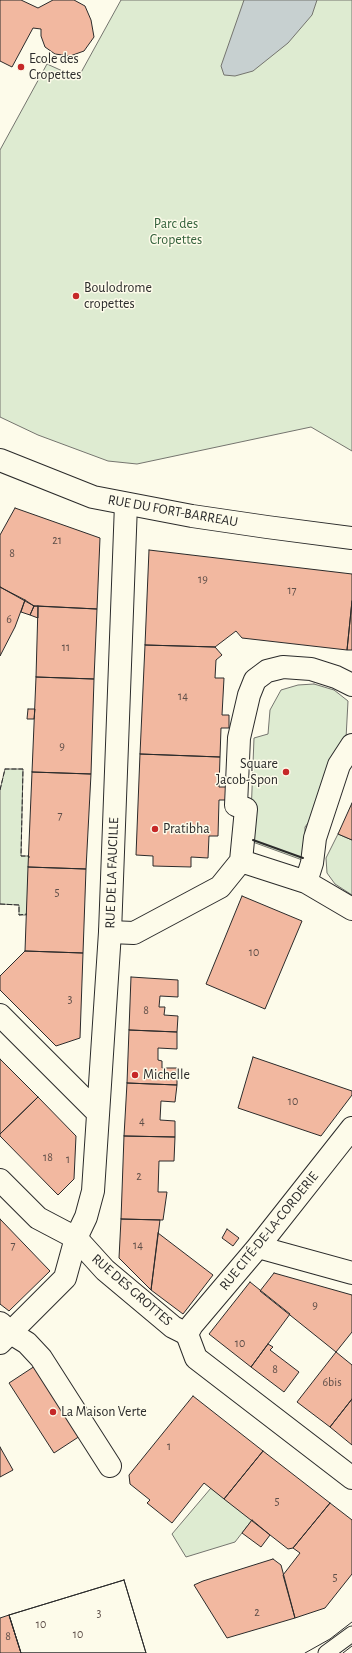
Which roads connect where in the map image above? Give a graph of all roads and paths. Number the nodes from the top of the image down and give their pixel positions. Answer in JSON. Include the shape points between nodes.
{"nodes":[{"id":1,"x":2,"y":466,"type":"edge"},
{"id":2,"x":126,"y":504,"type":"junction"},
{"id":3,"x":352,"y":538,"type":"edge"},
{"id":4,"x":352,"y":685,"type":"edge"},
{"id":5,"x":352,"y":745,"type":"edge"},
{"id":6,"x":241,"y":861,"type":"junction"},
{"id":7,"x":306,"y":882,"type":"junction"},
{"id":8,"x":352,"y":909,"type":"edge"},
{"id":9,"x":110,"y":932,"type":"junction"},
{"id":10,"x":0,"y":1015,"type":"edge"},
{"id":11,"x":98,"y":1113,"type":"junction"},
{"id":12,"x":352,"y":1128,"type":"edge"},
{"id":13,"x":0,"y":1180,"type":"edge"},
{"id":14,"x":76,"y":1238,"type":"junction"},
{"id":15,"x":258,"y":1247,"type":"junction"},
{"id":16,"x":352,"y":1273,"type":"edge"},
{"id":17,"x":4,"y":1333,"type":"edge"},
{"id":18,"x":187,"y":1334,"type":"junction"},
{"id":19,"x":110,"y":1466,"type":"dead end"},
{"id":20,"x":352,"y":1478,"type":"edge"},
{"id":21,"x":352,"y":1634,"type":"edge"},
{"id":22,"x":326,"y":1653,"type":"edge"}],
"edges":[{"from":1,"to":2,"type":"street","name":"RUE DU FORT-BARREAU","via":[[93,497]]},
{"from":2,"to":3,"type":"street","name":"RUE DU FORT-BARREAU"},
{"from":2,"to":9,"type":"street","name":"RUE DE LA FAUCILLE"},
{"from":4,"to":6,"type":"street","via":[[310,669],[284,667],[267,671],[255,680],[249,695],[240,738],[236,806],[246,809]]},
{"from":5,"to":7,"type":"street","via":[[340,765],[315,838],[312,863]]},
{"from":6,"to":7,"type":"street"},
{"from":6,"to":9,"type":"street","via":[[220,887],[134,933]]},
{"from":7,"to":8,"type":"street"},
{"from":9,"to":11,"type":"street","name":"RUE DE LA FAUCILLE"},
{"from":10,"to":11,"type":"street"},
{"from":11,"to":14,"type":"street","name":"RUE DE LA FAUCILLE","via":[[93,1191],[86,1217]]},
{"from":12,"to":15,"type":"street","name":"RUE CITÉ-DE-LA-CORDERIE"},
{"from":13,"to":14,"type":"street","name":"RUE DES GROTTES","via":[[38,1218]]},
{"from":14,"to":17,"type":"street","name":"RUE DE LA FAUCILLE","via":[[65,1278]]},
{"from":14,"to":18,"type":"street","name":"RUE DES GROTTES","via":[[104,1270],[173,1327]]},
{"from":15,"to":16,"type":"street"},
{"from":15,"to":18,"type":"street","name":"RUE CITÉ-DE-LA-CORDERIE"},
{"from":17,"to":19,"type":"street","via":[[28,1343],[41,1358]]},
{"from":18,"to":20,"type":"street","name":"RUE DES GROTTES","via":[[196,1358]]},
{"from":21,"to":22,"type":"lane"}]}
